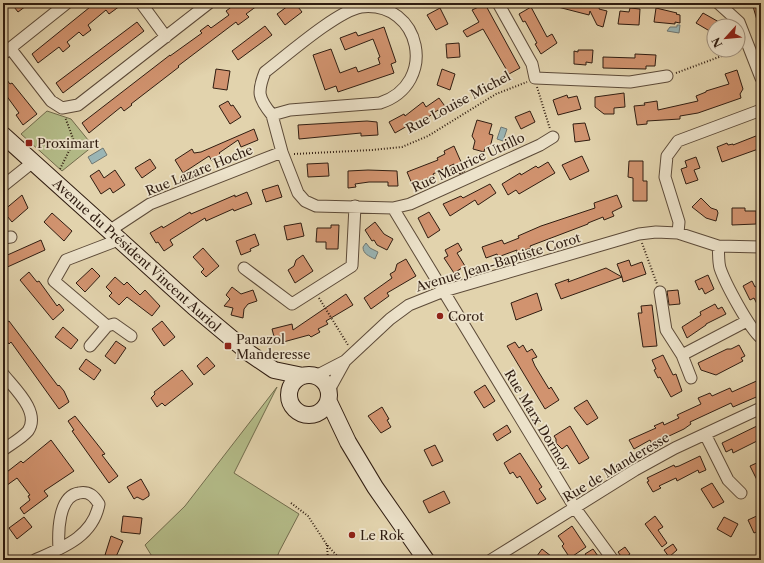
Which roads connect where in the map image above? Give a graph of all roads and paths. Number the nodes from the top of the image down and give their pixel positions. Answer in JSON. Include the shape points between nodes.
{"nodes":[{"id":1,"x":67,"y":3,"type":"edge"},
{"id":2,"x":140,"y":3,"type":"edge"},
{"id":3,"x":209,"y":3,"type":"edge"},
{"id":4,"x":498,"y":3,"type":"edge"},
{"id":5,"x":718,"y":3,"type":"edge"},
{"id":6,"x":166,"y":37,"type":"junction"},
{"id":7,"x":7,"y":51,"type":"edge"},
{"id":8,"x":716,"y":58,"type":"edge"},
{"id":9,"x":667,"y":76,"type":"joint"},
{"id":10,"x":535,"y":78,"type":"junction"},
{"id":11,"x":761,"y":78,"type":"edge"},
{"id":12,"x":62,"y":108,"type":"junction"},
{"id":13,"x":761,"y":110,"type":"edge"},
{"id":14,"x":272,"y":115,"type":"junction"},
{"id":15,"x":3,"y":136,"type":"edge"},
{"id":16,"x":553,"y":137,"type":"joint"},
{"id":17,"x":282,"y":152,"type":"junction"},
{"id":18,"x":33,"y":162,"type":"junction"},
{"id":19,"x":51,"y":179,"type":"junction"},
{"id":20,"x":3,"y":186,"type":"edge"},
{"id":21,"x":355,"y":206,"type":"junction"},
{"id":22,"x":393,"y":208,"type":"junction"},
{"id":23,"x":678,"y":233,"type":"junction"},
{"id":24,"x":639,"y":234,"type":"junction"},
{"id":25,"x":113,"y":235,"type":"junction"},
{"id":26,"x":718,"y":246,"type":"junction"},
{"id":27,"x":761,"y":247,"type":"edge"},
{"id":28,"x":244,"y":268,"type":"dead end"},
{"id":29,"x":314,"y":290,"type":"junction"},
{"id":30,"x":444,"y":291,"type":"junction"},
{"id":31,"x":660,"y":292,"type":"joint"},
{"id":32,"x":747,"y":321,"type":"junction"},
{"id":33,"x":106,"y":326,"type":"junction"},
{"id":34,"x":131,"y":336,"type":"dead end"},
{"id":35,"x":761,"y":338,"type":"edge"},
{"id":36,"x":90,"y":346,"type":"dead end"},
{"id":37,"x":682,"y":355,"type":"junction"},
{"id":38,"x":349,"y":357,"type":"junction"},
{"id":39,"x":274,"y":370,"type":"junction"},
{"id":40,"x":3,"y":374,"type":"edge"},
{"id":41,"x":309,"y":376,"type":"junction"},
{"id":42,"x":691,"y":378,"type":"dead end"},
{"id":43,"x":289,"y":396,"type":"junction"},
{"id":44,"x":329,"y":396,"type":"junction"},
{"id":45,"x":761,"y":408,"type":"edge"},
{"id":46,"x":316,"y":415,"type":"junction"},
{"id":47,"x":705,"y":434,"type":"junction"},
{"id":48,"x":348,"y":442,"type":"junction"},
{"id":49,"x":3,"y":450,"type":"edge"},
{"id":50,"x":741,"y":493,"type":"dead end"},
{"id":51,"x":290,"y":503,"type":"dead end"},
{"id":52,"x":575,"y":508,"type":"junction"},
{"id":53,"x":327,"y":545,"type":"junction"},
{"id":54,"x":59,"y":549,"type":"junction"},
{"id":55,"x":35,"y":560,"type":"edge"},
{"id":56,"x":328,"y":560,"type":"edge"},
{"id":57,"x":341,"y":560,"type":"edge"},
{"id":58,"x":426,"y":560,"type":"edge"},
{"id":59,"x":491,"y":560,"type":"edge"},
{"id":60,"x":613,"y":560,"type":"edge"}],
"edges":[{"from":1,"to":7,"type":"street"},
{"from":2,"to":6,"type":"street"},
{"from":3,"to":6,"type":"street"},
{"from":4,"to":10,"type":"street","via":[[532,64]]},
{"from":5,"to":11,"type":"street","via":[[739,22]]},
{"from":6,"to":12,"type":"street","via":[[78,105]]},
{"from":7,"to":12,"type":"street","via":[[51,101]]},
{"from":8,"to":9,"type":"path"},
{"from":9,"to":10,"type":"street","via":[[630,82]]},
{"from":10,"to":16,"type":"path"},
{"from":10,"to":17,"type":"path","name":"Rue Louise Michel","via":[[496,94],[428,136],[402,147],[296,154]]},
{"from":12,"to":19,"type":"path","via":[[74,141],[62,167]]},
{"from":13,"to":23,"type":"street","via":[[678,141],[667,156],[665,177],[679,222]]},
{"from":14,"to":14,"type":"street","via":[[290,110],[380,103],[393,99],[414,74],[414,38],[407,25],[392,12],[376,7],[360,7],[341,14],[265,72],[259,87],[261,102]]},
{"from":14,"to":17,"type":"street","name":"Rue Maurice Utrillo"},
{"from":15,"to":18,"type":"street","name":"Avenue du Président Vincent Auriol"},
{"from":16,"to":22,"type":"street","name":"Rue Maurice Utrillo","via":[[410,204]]},
{"from":17,"to":21,"type":"street","name":"Rue Maurice Utrillo","via":[[298,193],[305,200],[316,206]]},
{"from":17,"to":25,"type":"street","name":"Rue Lazare Hoche","via":[[150,204]]},
{"from":18,"to":19,"type":"street","name":"Avenue du Président Vincent Auriol"},
{"from":18,"to":20,"type":"street"},
{"from":19,"to":25,"type":"street","name":"Avenue du Président Vincent Auriol"},
{"from":21,"to":22,"type":"street","name":"Rue Maurice Utrillo"},
{"from":21,"to":29,"type":"street","via":[[352,266]]},
{"from":22,"to":30,"type":"street","name":"Rue Marx Dormoy"},
{"from":23,"to":24,"type":"street","name":"Avenue Jean-Baptiste Corot"},
{"from":23,"to":26,"type":"street","name":"Avenue Jean-Baptiste Corot"},
{"from":24,"to":30,"type":"street","name":"Avenue Jean-Baptiste Corot"},
{"from":24,"to":31,"type":"path"},
{"from":25,"to":33,"type":"street","name":"Rue Lazare Hoche","via":[[113,242],[66,260],[54,281]]},
{"from":25,"to":39,"type":"street","name":"Avenue du Président Vincent Auriol","via":[[249,354]]},
{"from":26,"to":27,"type":"street","name":"Avenue Jean-Baptiste Corot"},
{"from":26,"to":32,"type":"street","via":[[719,267]]},
{"from":28,"to":29,"type":"street","via":[[292,304]]},
{"from":29,"to":38,"type":"path"},
{"from":30,"to":38,"type":"street","name":"Avenue Jean-Baptiste Corot","via":[[409,305]]},
{"from":30,"to":52,"type":"street","name":"Rue Marx Dormoy"},
{"from":31,"to":37,"type":"street","via":[[666,330]]},
{"from":32,"to":35,"type":"street"},
{"from":32,"to":37,"type":"street"},
{"from":33,"to":34,"type":"street","via":[[114,324]]},
{"from":33,"to":36,"type":"street"},
{"from":37,"to":42,"type":"street"},
{"from":38,"to":41,"type":"street","name":"Avenue Jean-Baptiste Corot"},
{"from":38,"to":44,"type":"street","name":"Avenue Jean-Baptiste Corot"},
{"from":39,"to":41,"type":"street","name":"Avenue du Président Vincent Auriol"},
{"from":39,"to":43,"type":"street","name":"Avenue du Président Vincent Auriol"},
{"from":40,"to":49,"type":"street","via":[[28,407],[32,417],[27,432]]},
{"from":41,"to":43,"type":"street","via":[[293,384]]},
{"from":41,"to":44,"type":"street","via":[[321,379]]},
{"from":43,"to":46,"type":"street","via":[[295,411],[303,415]]},
{"from":44,"to":46,"type":"street","via":[[326,408]]},
{"from":44,"to":48,"type":"street"},
{"from":45,"to":47,"type":"street","name":"Rue de Manderesse"},
{"from":46,"to":48,"type":"street"},
{"from":47,"to":50,"type":"street","via":[[728,480]]},
{"from":47,"to":52,"type":"street","name":"Rue de Manderesse","via":[[635,470]]},
{"from":48,"to":58,"type":"street","via":[[375,487]]},
{"from":51,"to":53,"type":"path","via":[[308,516]]},
{"from":52,"to":59,"type":"street","name":"Rue de Manderesse"},
{"from":52,"to":60,"type":"street","name":"Rue Marx Dormoy"},
{"from":53,"to":56,"type":"path"},
{"from":53,"to":57,"type":"path"},
{"from":54,"to":54,"type":"street","via":[[69,545],[84,533],[97,514],[99,504],[94,496],[84,492],[74,494],[66,500],[58,530]]},
{"from":54,"to":55,"type":"street"}]}
